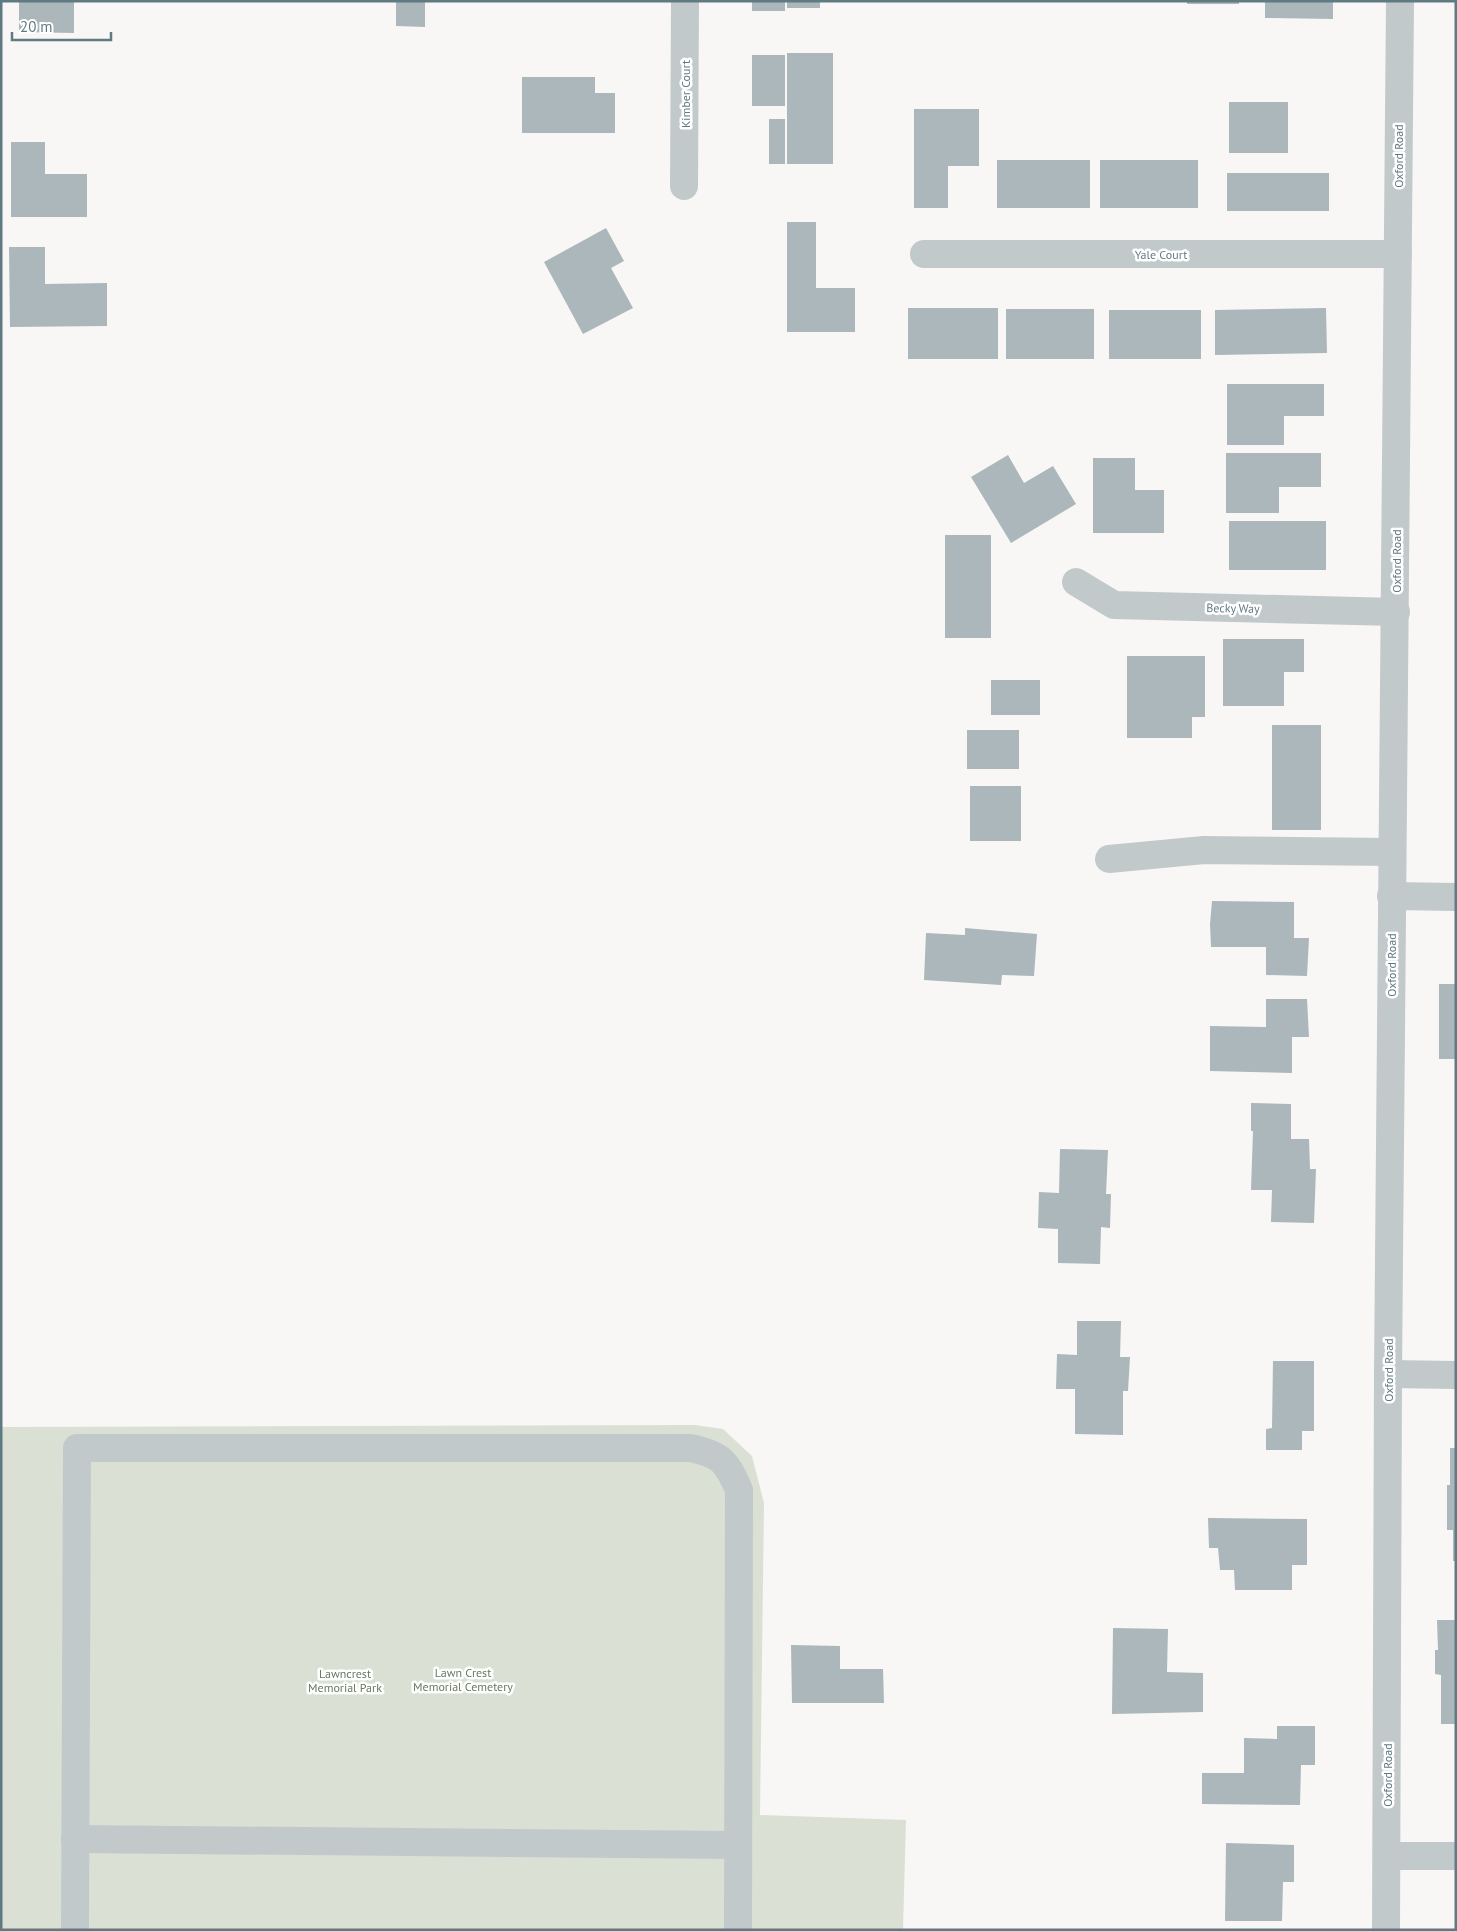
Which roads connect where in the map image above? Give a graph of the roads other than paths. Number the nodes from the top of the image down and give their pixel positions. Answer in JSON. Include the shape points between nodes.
{"nodes":[{"id":1,"x":686,"y":1,"type":"edge"},
{"id":2,"x":1400,"y":1,"type":"edge"},
{"id":3,"x":684,"y":186,"type":"dead end"},
{"id":4,"x":924,"y":254,"type":"dead end"},
{"id":5,"x":1398,"y":254,"type":"junction"},
{"id":6,"x":1076,"y":582,"type":"dead end"},
{"id":7,"x":1396,"y":612,"type":"junction"},
{"id":8,"x":1392,"y":852,"type":"junction"},
{"id":9,"x":1109,"y":859,"type":"dead end"},
{"id":10,"x":1391,"y":896,"type":"junction"},
{"id":11,"x":1456,"y":897,"type":"edge"},
{"id":12,"x":1388,"y":1374,"type":"junction"},
{"id":13,"x":1456,"y":1375,"type":"edge"},
{"id":14,"x":75,"y":1839,"type":"junction"},
{"id":15,"x":738,"y":1845,"type":"junction"},
{"id":16,"x":1387,"y":1856,"type":"junction"},
{"id":17,"x":1456,"y":1856,"type":"edge"},
{"id":18,"x":75,"y":1930,"type":"edge"},
{"id":19,"x":738,"y":1930,"type":"edge"},
{"id":20,"x":1386,"y":1930,"type":"edge"}],
"edges":[{"from":1,"to":3,"type":"street","name":"Kimber Court"},
{"from":2,"to":5,"type":"street","name":"Oxford Road"},
{"from":4,"to":5,"type":"street","name":"Yale Court"},
{"from":5,"to":7,"type":"street","name":"Oxford Road"},
{"from":6,"to":7,"type":"street","name":"Becky Way","via":[[1114,605]]},
{"from":7,"to":8,"type":"street","name":"Oxford Road"},
{"from":8,"to":9,"type":"street","via":[[1204,850]]},
{"from":8,"to":10,"type":"street","name":"Oxford Road"},
{"from":10,"to":11,"type":"street"},
{"from":10,"to":12,"type":"street","name":"Oxford Road"},
{"from":12,"to":13,"type":"street"},
{"from":12,"to":16,"type":"street","name":"Oxford Road"},
{"from":14,"to":15,"type":"street"},
{"from":14,"to":15,"type":"street","via":[[77,1448],[690,1448],[711,1452],[729,1468],[739,1490]]},
{"from":14,"to":18,"type":"street"},
{"from":15,"to":19,"type":"street"},
{"from":16,"to":17,"type":"street"},
{"from":16,"to":20,"type":"street","name":"Oxford Road"}]}
